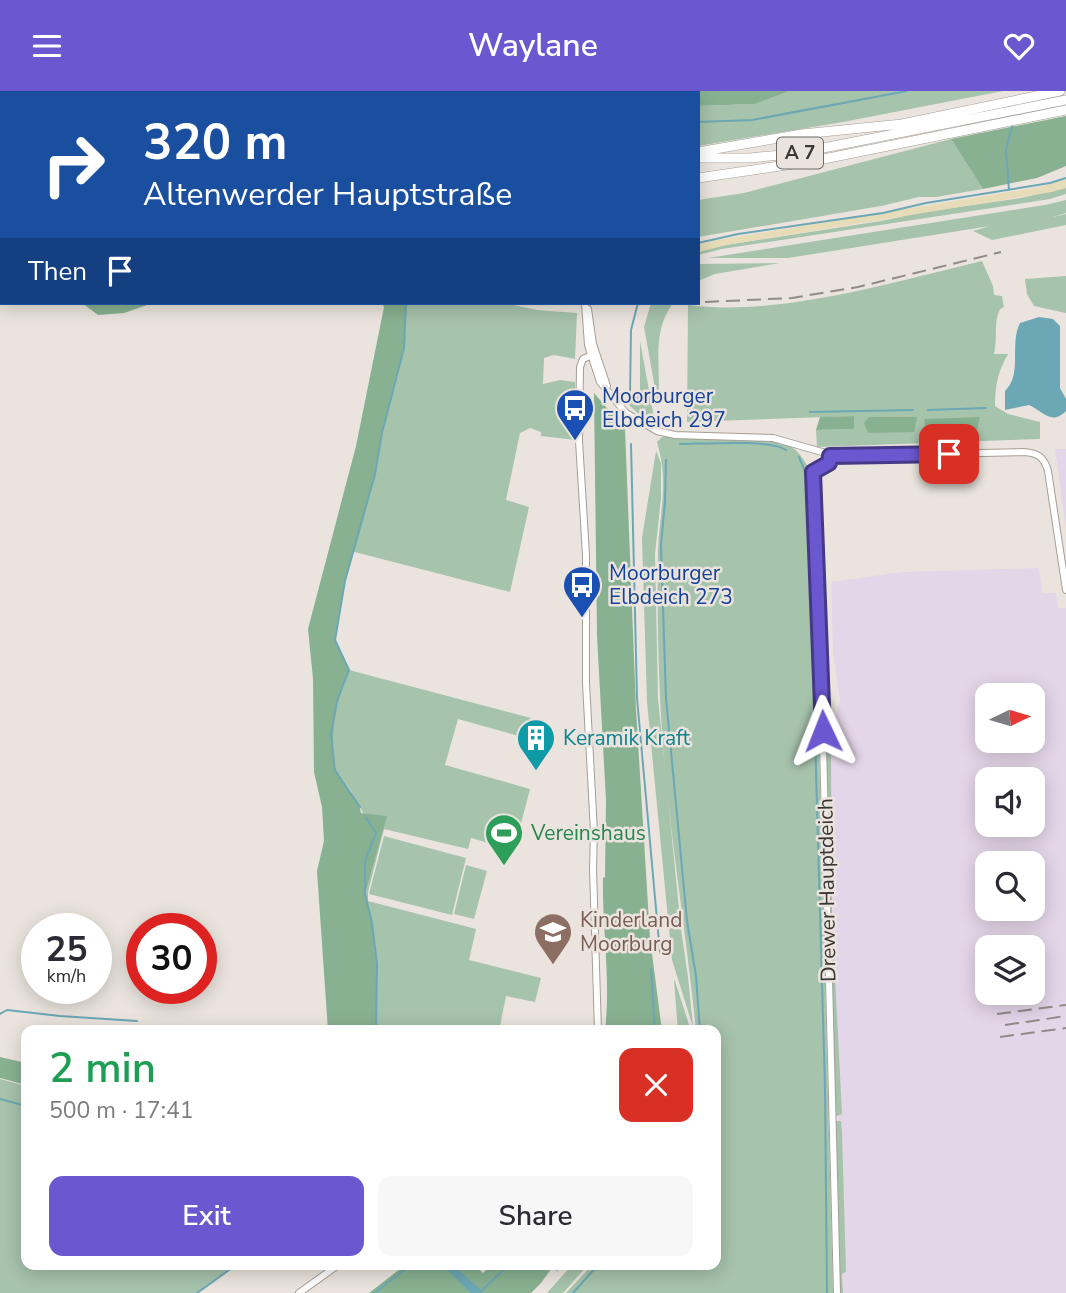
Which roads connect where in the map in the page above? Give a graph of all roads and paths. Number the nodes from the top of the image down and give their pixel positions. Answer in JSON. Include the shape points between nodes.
{"nodes":[{"id":1,"x":1060,"y":91,"type":"edge"},
{"id":2,"x":1066,"y":100,"type":"edge"},
{"id":3,"x":1066,"y":110,"type":"edge"},
{"id":4,"x":901,"y":129,"type":"junction"},
{"id":5,"x":700,"y":155,"type":"edge"},
{"id":6,"x":700,"y":155,"type":"edge"},
{"id":7,"x":700,"y":178,"type":"edge"},
{"id":8,"x":586,"y":305,"type":"edge"},
{"id":9,"x":586,"y":305,"type":"edge"},
{"id":10,"x":594,"y":347,"type":"junction"},
{"id":11,"x":590,"y":356,"type":"junction"},
{"id":12,"x":609,"y":392,"type":"junction"},
{"id":13,"x":830,"y":456,"type":"junction"},
{"id":14,"x":1066,"y":590,"type":"edge"},
{"id":15,"x":598,"y":1025,"type":"edge"},
{"id":16,"x":331,"y":1270,"type":"edge"},
{"id":17,"x":299,"y":1293,"type":"edge"},
{"id":18,"x":837,"y":1293,"type":"edge"}],
"edges":[{"from":1,"to":4,"type":"highway","number":"A 7"},
{"from":2,"to":4,"type":"highway","number":"A 7"},
{"from":3,"to":7,"type":"highway","number":"A 7","via":[[814,161]]},
{"from":4,"to":5,"type":"highway","number":"A 7","via":[[802,134]]},
{"from":4,"to":6,"type":"highway","number":"A 7","via":[[793,154]]},
{"from":8,"to":10,"type":"street"},
{"from":9,"to":11,"type":"street"},
{"from":10,"to":11,"type":"street"},
{"from":10,"to":12,"type":"street"},
{"from":11,"to":12,"type":"street"},
{"from":11,"to":15,"type":"street","via":[[580,367],[579,442]]},
{"from":12,"to":13,"type":"street","via":[[626,413],[657,431],[773,438]]},
{"from":13,"to":14,"type":"street","via":[[1040,455],[1048,471]]},
{"from":13,"to":18,"type":"street","name":"Drewer Hauptdeich","via":[[829,463],[813,472]]},
{"from":16,"to":17,"type":"street"}]}
